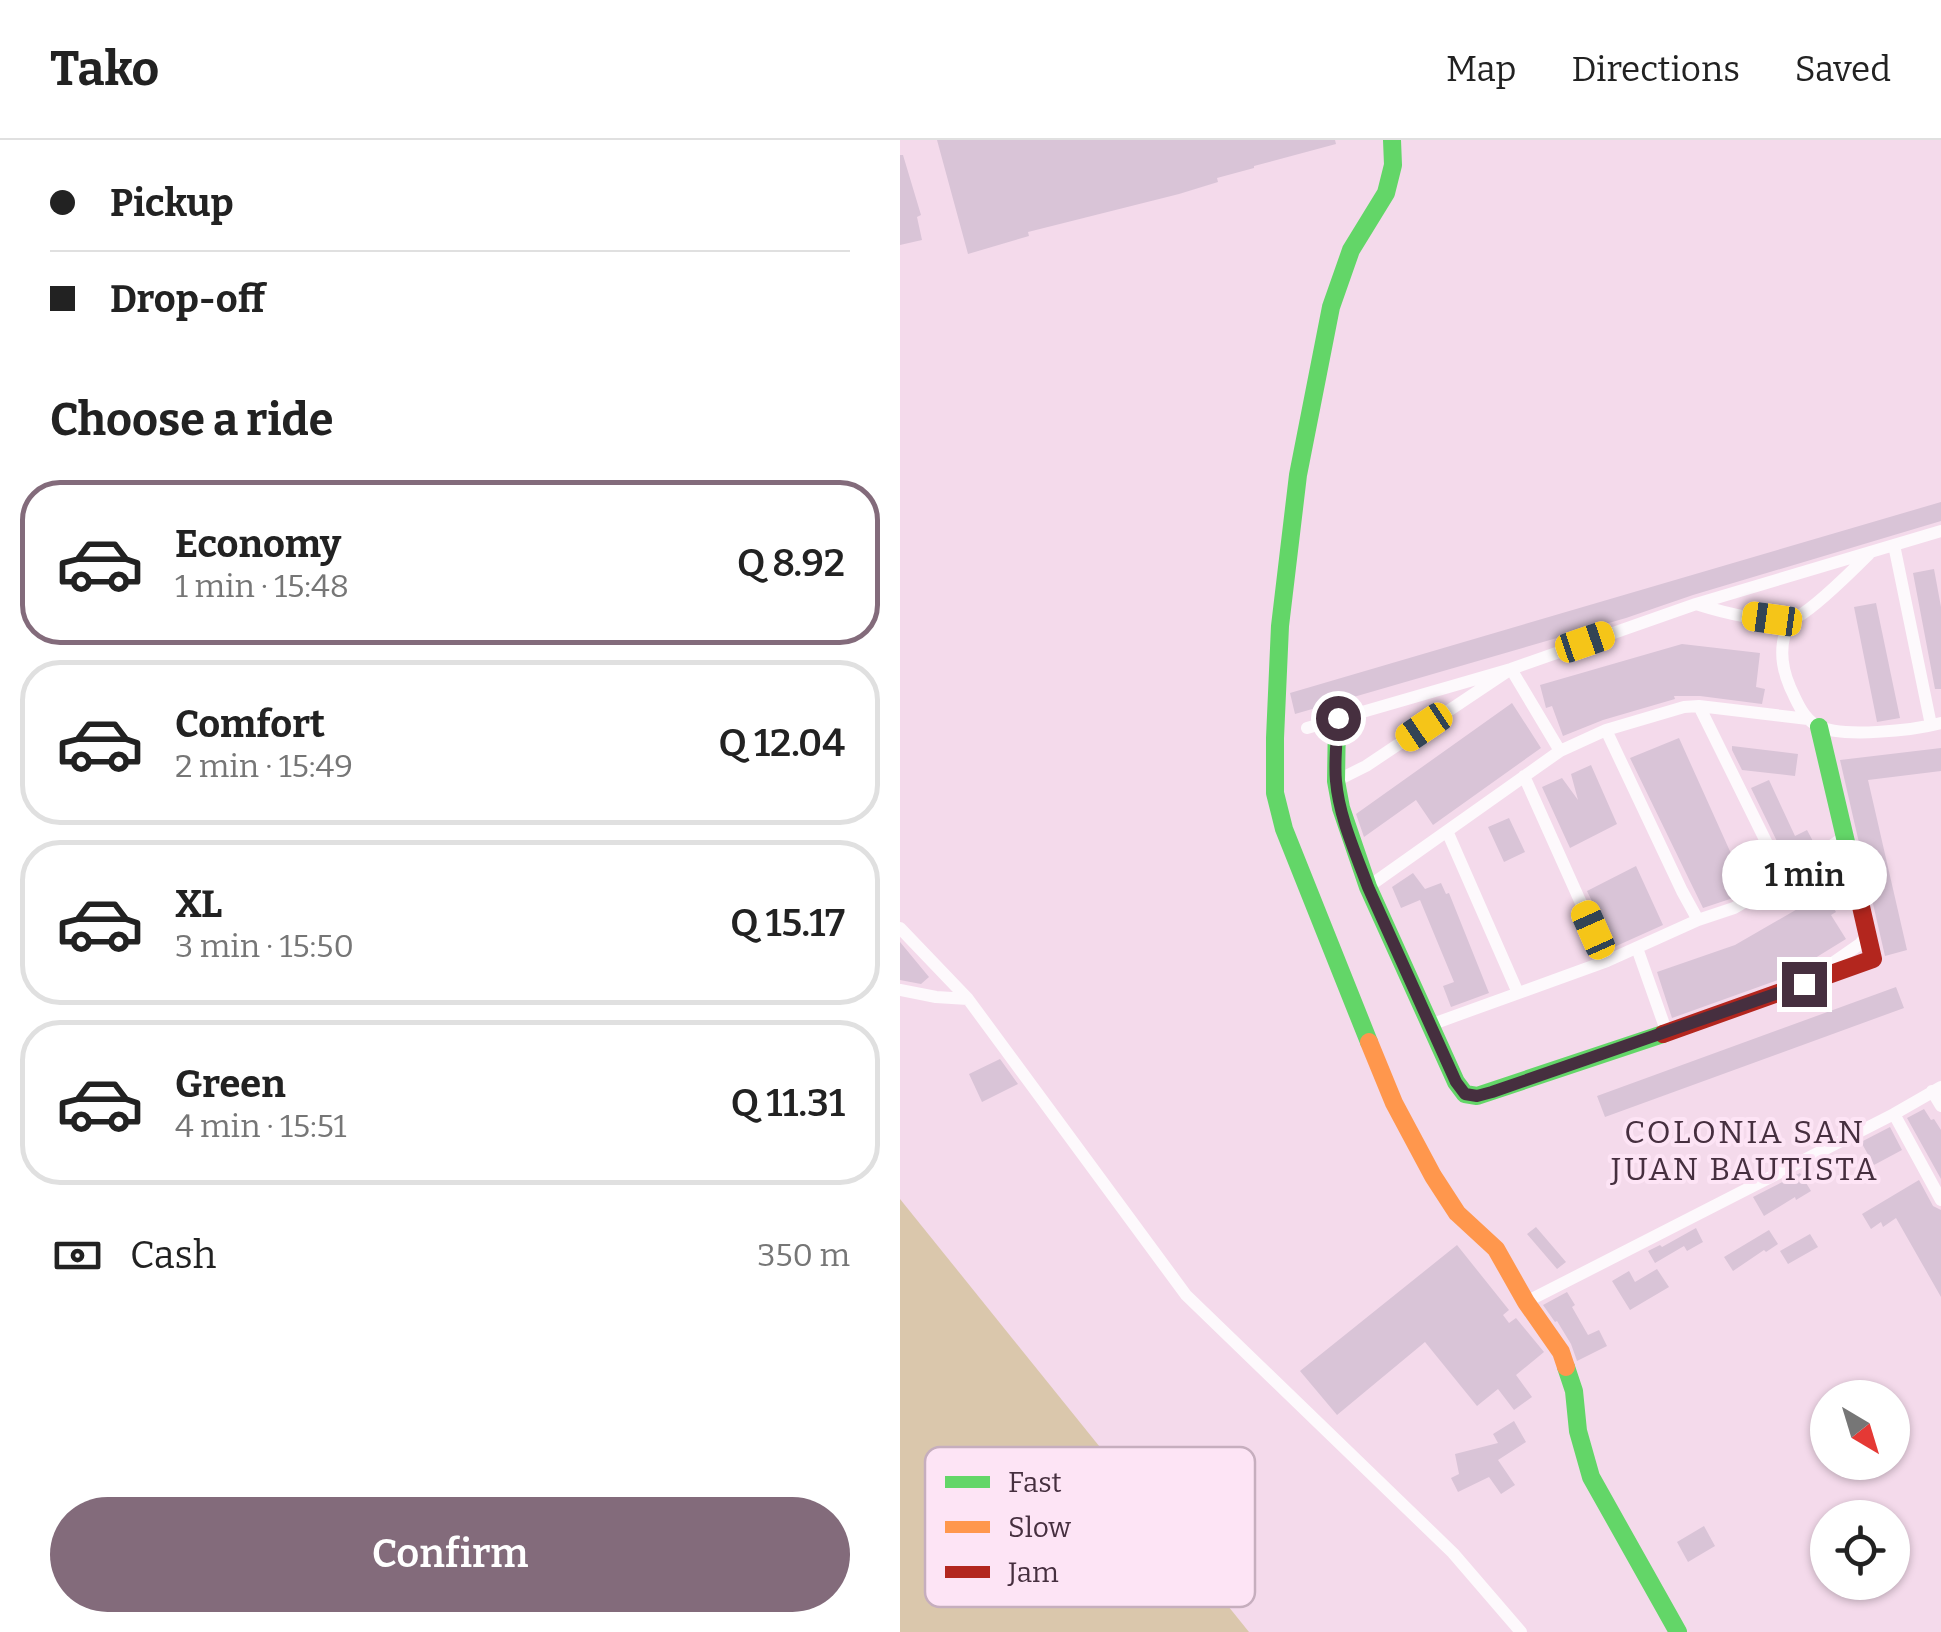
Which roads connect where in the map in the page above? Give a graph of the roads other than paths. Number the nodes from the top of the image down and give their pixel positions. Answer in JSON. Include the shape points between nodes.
{"nodes":[{"id":1,"x":1392,"y":140,"type":"edge"},
{"id":2,"x":1941,"y":531,"type":"edge"},
{"id":3,"x":1894,"y":546,"type":"junction"},
{"id":4,"x":1871,"y":552,"type":"junction"},
{"id":5,"x":1696,"y":604,"type":"junction"},
{"id":6,"x":1790,"y":619,"type":"junction"},
{"id":7,"x":1512,"y":668,"type":"junction"},
{"id":8,"x":1699,"y":706,"type":"junction"},
{"id":9,"x":1338,"y":718,"type":"junction"},
{"id":10,"x":1814,"y":723,"type":"junction"},
{"id":11,"x":1936,"y":724,"type":"edge"},
{"id":12,"x":1307,"y":728,"type":"dead end"},
{"id":13,"x":1606,"y":730,"type":"junction"},
{"id":14,"x":1560,"y":751,"type":"junction"},
{"id":15,"x":1524,"y":776,"type":"junction"},
{"id":16,"x":1336,"y":781,"type":"junction"},
{"id":17,"x":1446,"y":831,"type":"junction"},
{"id":18,"x":1845,"y":836,"type":"junction"},
{"id":19,"x":1784,"y":878,"type":"junction"},
{"id":20,"x":1368,"y":887,"type":"junction"},
{"id":21,"x":1698,"y":920,"type":"junction"},
{"id":22,"x":900,"y":928,"type":"edge"},
{"id":23,"x":1637,"y":948,"type":"junction"},
{"id":24,"x":1606,"y":961,"type":"junction"},
{"id":25,"x":900,"y":990,"type":"edge"},
{"id":26,"x":1518,"y":993,"type":"junction"},
{"id":27,"x":968,"y":999,"type":"junction"},
{"id":28,"x":1430,"y":1025,"type":"junction"},
{"id":29,"x":1667,"y":1033,"type":"junction"},
{"id":30,"x":1937,"y":1089,"type":"edge"},
{"id":31,"x":1941,"y":1106,"type":"edge"},
{"id":32,"x":1894,"y":1114,"type":"junction"},
{"id":33,"x":1941,"y":1200,"type":"edge"},
{"id":34,"x":1526,"y":1302,"type":"junction"},
{"id":35,"x":1521,"y":1632,"type":"edge"},
{"id":36,"x":1678,"y":1632,"type":"edge"}],
"edges":[{"from":1,"to":34,"type":"street","via":[[1386,193],[1351,250],[1331,307],[1298,475],[1280,626],[1275,793],[1394,1103],[1432,1176],[1496,1249]]},
{"from":2,"to":3,"type":"street"},
{"from":3,"to":4,"type":"street"},
{"from":3,"to":11,"type":"street"},
{"from":4,"to":5,"type":"street"},
{"from":4,"to":6,"type":"street"},
{"from":5,"to":6,"type":"street"},
{"from":5,"to":7,"type":"street"},
{"from":6,"to":10,"type":"street","via":[[1782,636],[1784,672]]},
{"from":7,"to":9,"type":"street"},
{"from":7,"to":14,"type":"street"},
{"from":7,"to":16,"type":"street"},
{"from":8,"to":10,"type":"street"},
{"from":8,"to":13,"type":"street"},
{"from":8,"to":19,"type":"street"},
{"from":9,"to":12,"type":"street"},
{"from":9,"to":16,"type":"street"},
{"from":10,"to":11,"type":"street","via":[[1843,734]]},
{"from":10,"to":18,"type":"street"},
{"from":13,"to":14,"type":"street"},
{"from":13,"to":21,"type":"street"},
{"from":14,"to":15,"type":"street"},
{"from":15,"to":17,"type":"street"},
{"from":15,"to":24,"type":"street"},
{"from":16,"to":20,"type":"street"},
{"from":17,"to":20,"type":"street"},
{"from":17,"to":26,"type":"street"},
{"from":18,"to":19,"type":"street"},
{"from":18,"to":29,"type":"street","via":[[1873,960]]},
{"from":19,"to":21,"type":"street","via":[[1734,908]]},
{"from":20,"to":28,"type":"street"},
{"from":21,"to":23,"type":"street"},
{"from":22,"to":27,"type":"street"},
{"from":23,"to":24,"type":"street"},
{"from":23,"to":29,"type":"street"},
{"from":24,"to":26,"type":"street"},
{"from":25,"to":27,"type":"street"},
{"from":26,"to":28,"type":"street"},
{"from":27,"to":35,"type":"street","via":[[1186,1294],[1453,1553]]},
{"from":28,"to":29,"type":"street","via":[[1456,1082],[1477,1096]]},
{"from":30,"to":31,"type":"street"},
{"from":30,"to":32,"type":"street"},
{"from":32,"to":33,"type":"street"},
{"from":32,"to":34,"type":"street"},
{"from":34,"to":36,"type":"street","via":[[1562,1352],[1591,1478]]}]}
